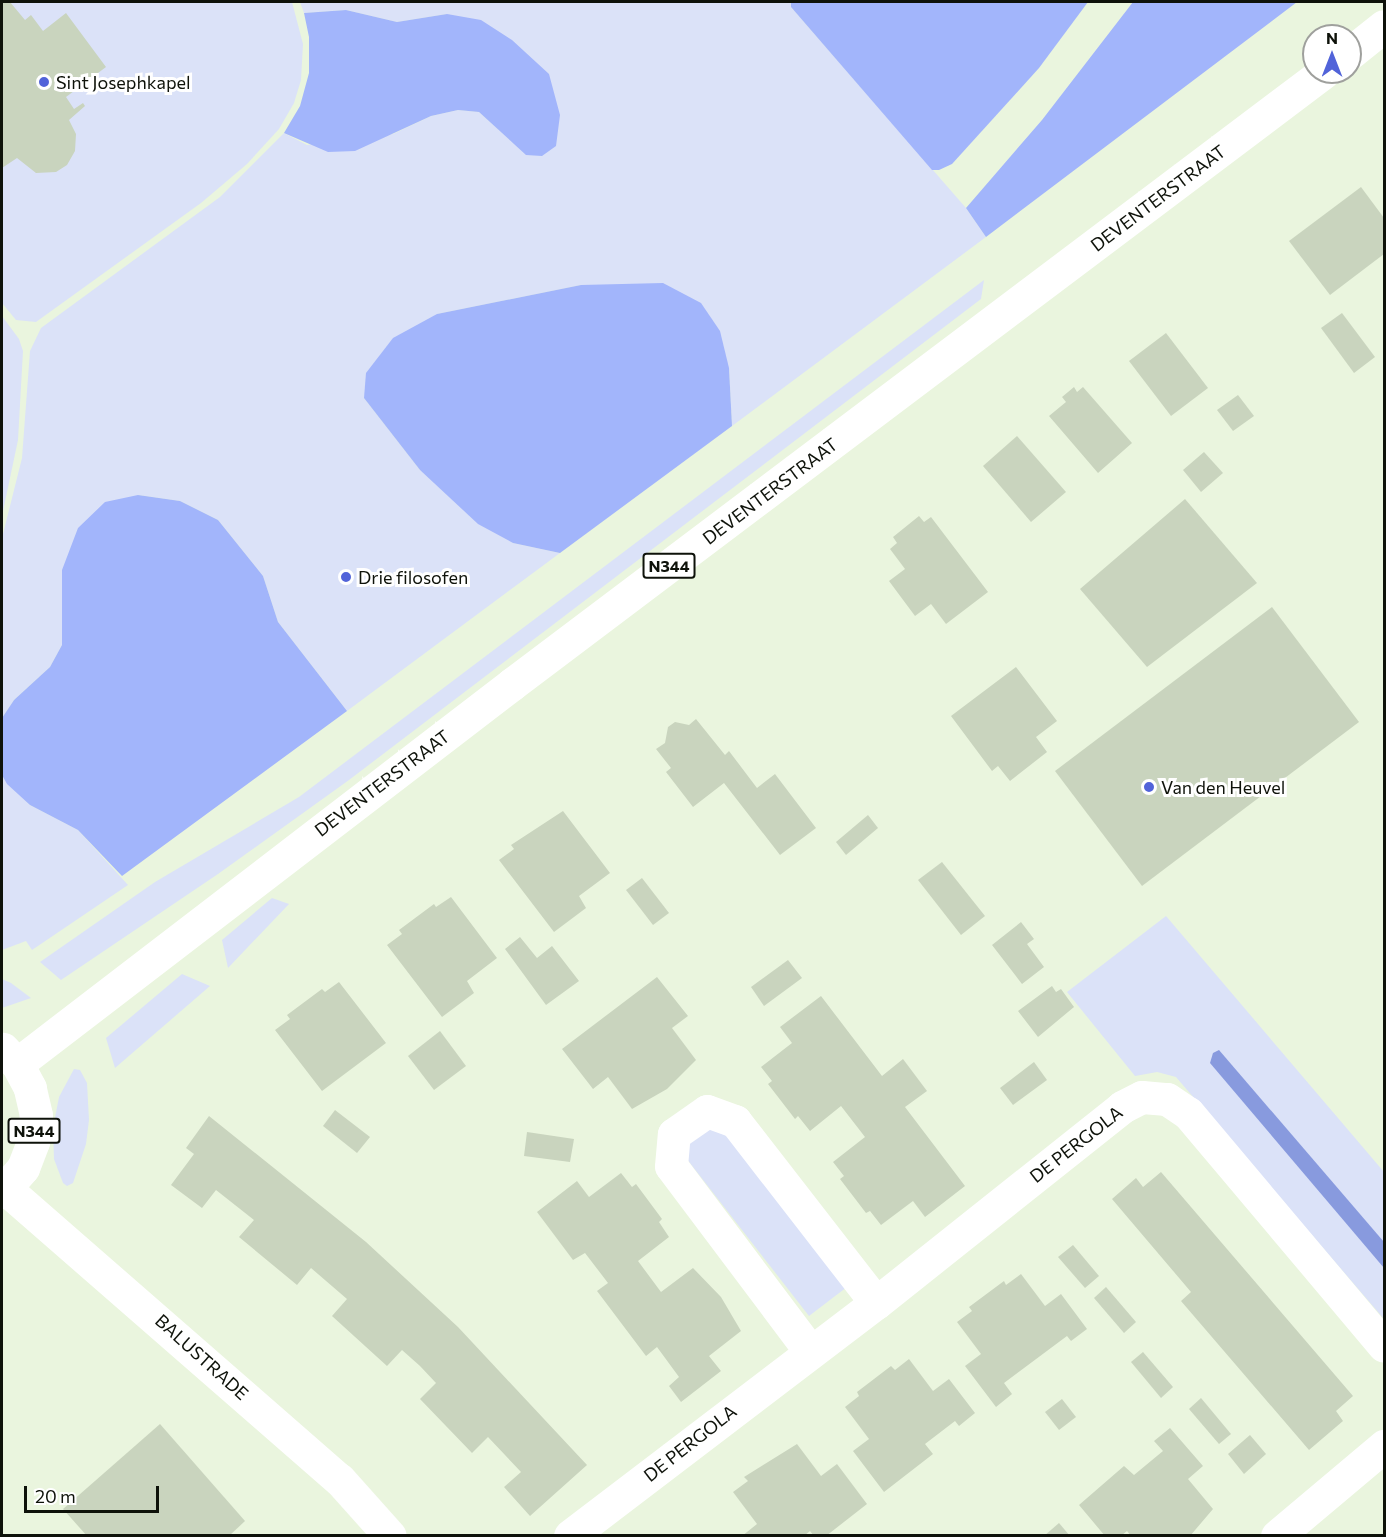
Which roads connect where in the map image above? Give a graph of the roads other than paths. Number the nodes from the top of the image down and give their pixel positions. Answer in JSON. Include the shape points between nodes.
{"nodes":[{"id":1,"x":1384,"y":26,"type":"edge"},
{"id":2,"x":1362,"y":43,"type":"edge"},
{"id":3,"x":1308,"y":84,"type":"edge"},
{"id":4,"x":9,"y":1056,"type":"edge"},
{"id":5,"x":4,"y":1190,"type":"edge"},
{"id":6,"x":876,"y":1303,"type":"junction"},
{"id":7,"x":1384,"y":1346,"type":"edge"},
{"id":8,"x":810,"y":1351,"type":"junction"},
{"id":9,"x":1384,"y":1446,"type":"edge"},
{"id":10,"x":390,"y":1536,"type":"edge"},
{"id":11,"x":570,"y":1536,"type":"edge"},
{"id":12,"x":1277,"y":1536,"type":"edge"}],
"edges":[{"from":1,"to":2,"type":"street"},
{"from":3,"to":4,"type":"street","name":"DEVENTERSTRAAT","number":"N344","via":[[512,684]]},
{"from":4,"to":5,"type":"street","number":"N344","via":[[32,1097],[36,1115],[33,1142],[23,1168]]},
{"from":5,"to":10,"type":"street","name":"BALUSTRADE","via":[[137,1299],[339,1479]]},
{"from":6,"to":7,"type":"street","name":"DE PERGOLA","via":[[1122,1107],[1142,1097],[1167,1099],[1188,1113]]},
{"from":6,"to":8,"type":"street","name":"DE PERGOLA"},
{"from":6,"to":8,"type":"street","via":[[735,1121],[706,1111],[674,1134],[672,1166]]},
{"from":8,"to":11,"type":"street","name":"DE PERGOLA"},
{"from":9,"to":12,"type":"street"}]}
